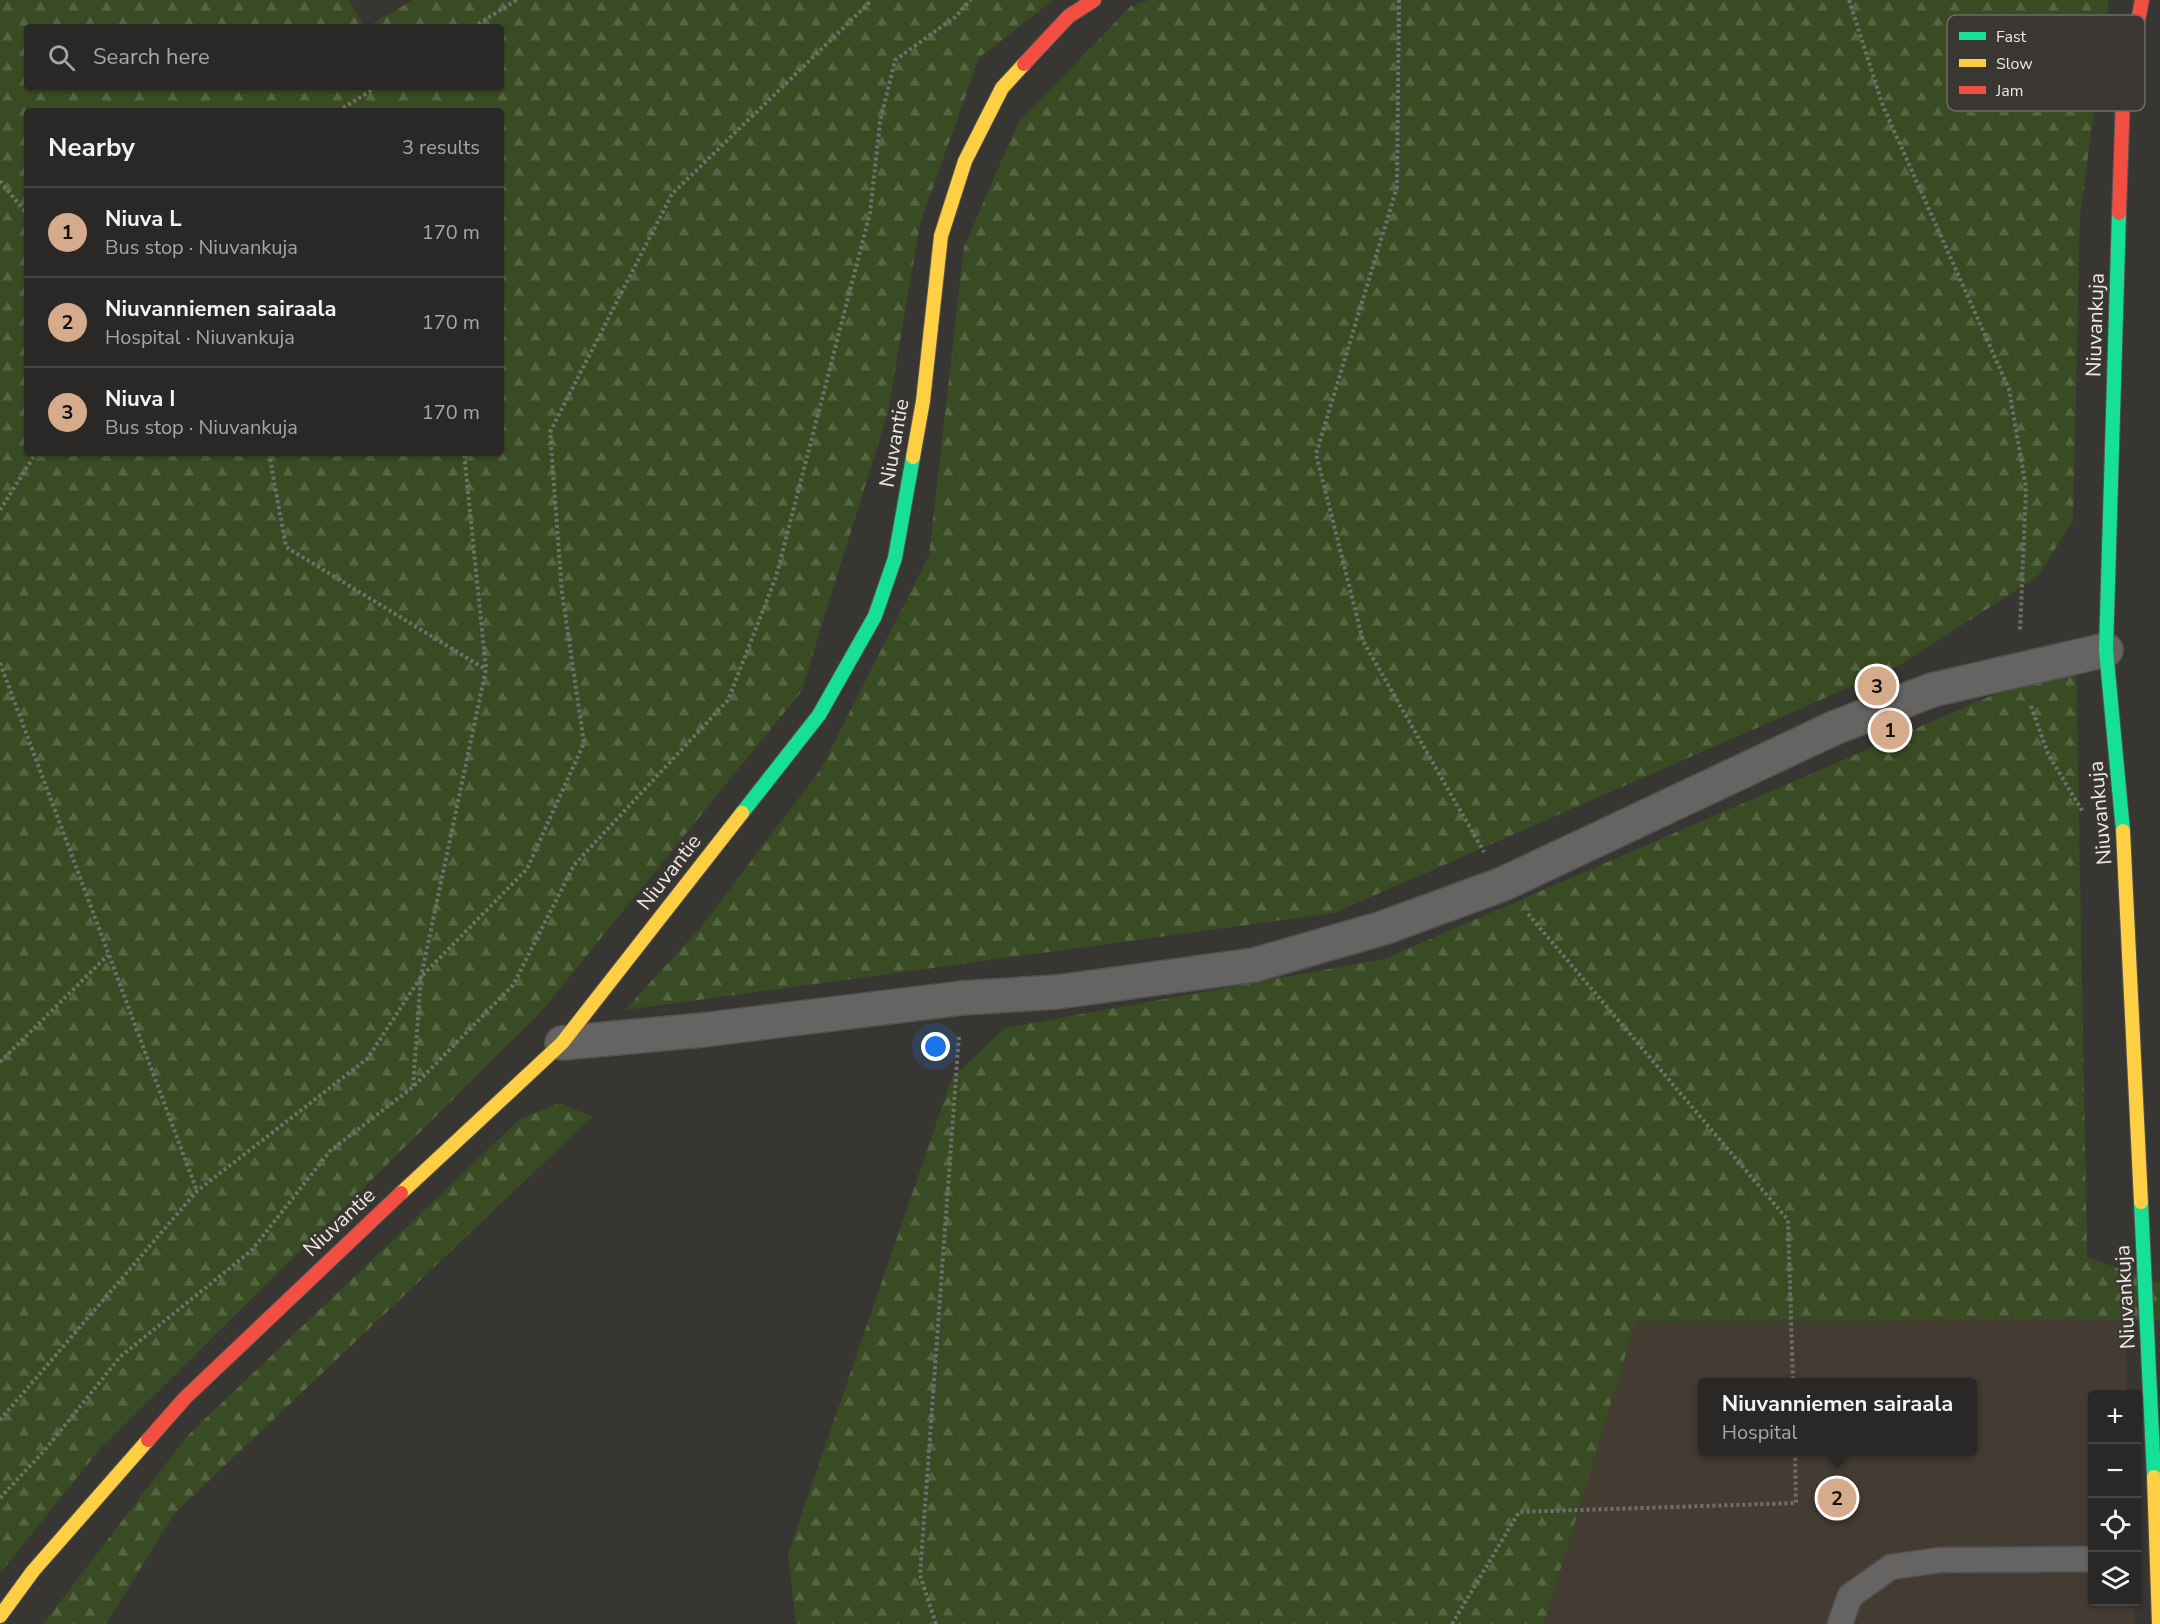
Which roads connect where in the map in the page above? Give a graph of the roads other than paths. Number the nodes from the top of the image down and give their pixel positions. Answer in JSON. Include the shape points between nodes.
{"nodes":[{"id":1,"x":1094,"y":0,"type":"edge"},
{"id":2,"x":2142,"y":0,"type":"edge"},
{"id":3,"x":2139,"y":15,"type":"edge"},
{"id":4,"x":2124,"y":111,"type":"edge"},
{"id":5,"x":2106,"y":650,"type":"junction"},
{"id":6,"x":562,"y":1043,"type":"junction"},
{"id":7,"x":2088,"y":1559,"type":"edge"},
{"id":8,"x":2148,"y":1559,"type":"edge"},
{"id":9,"x":0,"y":1616,"type":"edge"},
{"id":10,"x":1840,"y":1624,"type":"edge"},
{"id":11,"x":2159,"y":1624,"type":"edge"}],
"edges":[{"from":1,"to":6,"type":"street","name":"Niuvantie","via":[[1069,16],[1002,88],[965,161],[941,236],[923,400],[895,558],[875,616],[819,715]]},
{"from":2,"to":3,"type":"street","name":"Niuvankuja"},
{"from":4,"to":5,"type":"street","name":"Niuvankuja"},
{"from":5,"to":6,"type":"street","via":[[1932,690],[1834,728],[1503,884],[1383,928],[1254,965],[1057,992],[962,998]]},
{"from":5,"to":8,"type":"street","name":"Niuvankuja","via":[[2125,847]]},
{"from":6,"to":9,"type":"street","name":"Niuvantie","via":[[185,1398],[33,1571]]},
{"from":7,"to":10,"type":"lane","via":[[1940,1560],[1892,1567],[1850,1596]]},
{"from":8,"to":11,"type":"street","name":"Niuvankuja"}]}
